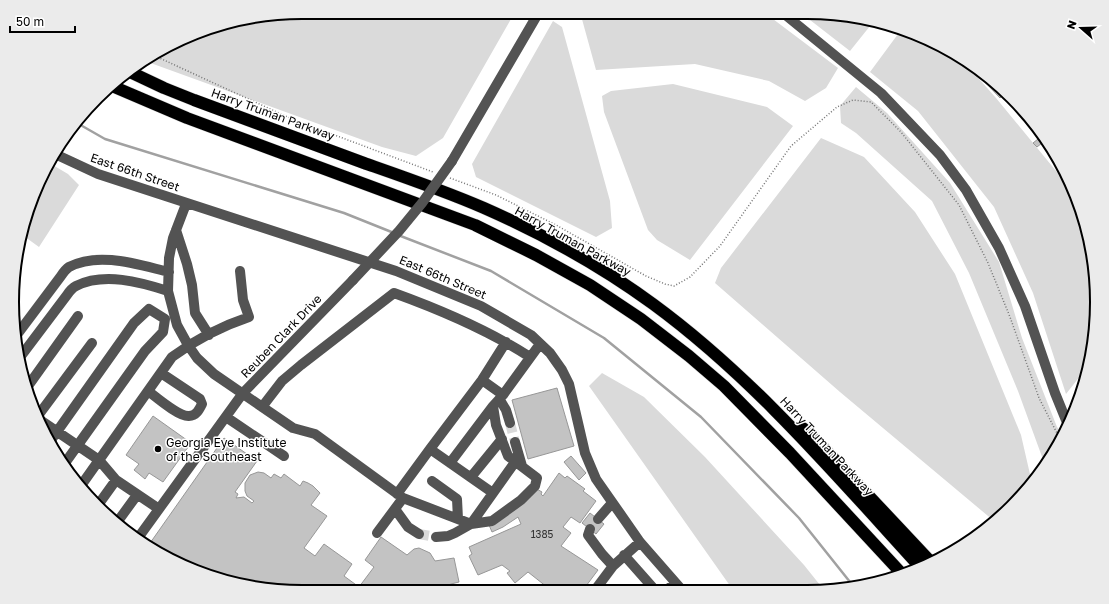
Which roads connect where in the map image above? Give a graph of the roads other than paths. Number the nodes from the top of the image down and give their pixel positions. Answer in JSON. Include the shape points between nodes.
{"nodes":[{"id":1,"x":535,"y":19,"type":"edge"},
{"id":2,"x":790,"y":19,"type":"edge"},
{"id":3,"x":134,"y":74,"type":"edge"},
{"id":4,"x":117,"y":88,"type":"edge"},
{"id":5,"x":60,"y":156,"type":"edge"},
{"id":6,"x":186,"y":204,"type":"junction"},
{"id":7,"x":176,"y":230,"type":"junction"},
{"id":8,"x":240,"y":271,"type":"dead end"},
{"id":9,"x":169,"y":272,"type":"junction"},
{"id":10,"x":54,"y":285,"type":"junction"},
{"id":11,"x":168,"y":291,"type":"junction"},
{"id":12,"x":67,"y":295,"type":"junction"},
{"id":13,"x":78,"y":316,"type":"dead end"},
{"id":14,"x":20,"y":330,"type":"edge"},
{"id":15,"x":209,"y":335,"type":"junction"},
{"id":16,"x":506,"y":342,"type":"junction"},
{"id":17,"x":701,"y":342,"type":"junction"},
{"id":18,"x":92,"y":343,"type":"dead end"},
{"id":19,"x":540,"y":344,"type":"junction"},
{"id":20,"x":188,"y":345,"type":"junction"},
{"id":21,"x":23,"y":353,"type":"edge"},
{"id":22,"x":530,"y":357,"type":"junction"},
{"id":23,"x":161,"y":373,"type":"junction"},
{"id":24,"x":482,"y":380,"type":"junction"},
{"id":25,"x":31,"y":382,"type":"edge"},
{"id":26,"x":148,"y":391,"type":"junction"},
{"id":27,"x":243,"y":393,"type":"junction"},
{"id":28,"x":499,"y":400,"type":"junction"},
{"id":29,"x":262,"y":407,"type":"junction"},
{"id":30,"x":42,"y":412,"type":"edge"},
{"id":31,"x":226,"y":417,"type":"junction"},
{"id":32,"x":1065,"y":417,"type":"edge"},
{"id":33,"x":510,"y":423,"type":"tunnel mouth"},
{"id":34,"x":54,"y":436,"type":"edge"},
{"id":35,"x":502,"y":439,"type":"junction"},
{"id":36,"x":515,"y":442,"type":"tunnel mouth"},
{"id":37,"x":78,"y":445,"type":"junction"},
{"id":38,"x":430,"y":449,"type":"junction"},
{"id":39,"x":284,"y":456,"type":"dead end"},
{"id":40,"x":67,"y":460,"type":"edge"},
{"id":41,"x":99,"y":460,"type":"junction"},
{"id":42,"x":450,"y":463,"type":"junction"},
{"id":43,"x":519,"y":464,"type":"junction"},
{"id":44,"x":471,"y":477,"type":"junction"},
{"id":45,"x":116,"y":480,"type":"junction"},
{"id":46,"x":432,"y":481,"type":"dead end"},
{"id":47,"x":83,"y":482,"type":"edge"},
{"id":48,"x":493,"y":493,"type":"junction"},
{"id":49,"x":137,"y":495,"type":"junction"},
{"id":50,"x":400,"y":496,"type":"junction"},
{"id":51,"x":101,"y":501,"type":"edge"},
{"id":52,"x":612,"y":503,"type":"junction"},
{"id":53,"x":837,"y":504,"type":"junction"},
{"id":54,"x":159,"y":509,"type":"junction"},
{"id":55,"x":395,"y":509,"type":"junction"},
{"id":56,"x":120,"y":519,"type":"edge"},
{"id":57,"x":458,"y":519,"type":"junction"},
{"id":58,"x":598,"y":519,"type":"dead end"},
{"id":59,"x":471,"y":524,"type":"junction"},
{"id":60,"x":590,"y":529,"type":"dead end"},
{"id":61,"x":377,"y":533,"type":"dead end"},
{"id":62,"x":141,"y":534,"type":"edge"},
{"id":63,"x":419,"y":534,"type":"tunnel mouth"},
{"id":64,"x":436,"y":537,"type":"tunnel mouth"},
{"id":65,"x":640,"y":542,"type":"junction"},
{"id":66,"x":624,"y":555,"type":"junction"},
{"id":67,"x":927,"y":558,"type":"edge"},
{"id":68,"x":916,"y":563,"type":"edge"},
{"id":69,"x":613,"y":566,"type":"junction"},
{"id":70,"x":898,"y":570,"type":"edge"},
{"id":71,"x":890,"y":572,"type":"edge"},
{"id":72,"x":599,"y":585,"type":"edge"},
{"id":73,"x":651,"y":585,"type":"edge"},
{"id":74,"x":677,"y":585,"type":"edge"}],
"edges":[{"from":1,"to":27,"type":"street","name":"Reuben Clark Drive","bridge":true,"via":[[452,161],[417,208],[353,280]]},
{"from":2,"to":32,"type":"street","via":[[881,93],[940,155],[966,190],[999,248],[1025,306]]},
{"from":3,"to":17,"type":"highway","name":"Harry Truman Parkway","via":[[194,100],[437,190],[514,222],[606,273],[652,303]]},
{"from":4,"to":53,"type":"highway","via":[[187,118],[475,225],[583,281],[641,319],[718,381],[757,418]]},
{"from":5,"to":6,"type":"street","name":"East 66th Street","via":[[98,174]]},
{"from":6,"to":7,"type":"street"},
{"from":6,"to":19,"type":"street","name":"East 66th Street","via":[[396,271],[481,306],[526,332]]},
{"from":7,"to":9,"type":"street","via":[[169,258]]},
{"from":7,"to":15,"type":"street","via":[[192,285],[195,313]]},
{"from":8,"to":15,"type":"street","via":[[249,317]]},
{"from":9,"to":10,"type":"street","via":[[104,260],[68,268]]},
{"from":9,"to":11,"type":"street"},
{"from":10,"to":12,"type":"street"},
{"from":10,"to":14,"type":"street"},
{"from":11,"to":12,"type":"street","via":[[141,283],[110,279],[75,287]]},
{"from":11,"to":20,"type":"street","via":[[177,325]]},
{"from":12,"to":21,"type":"street"},
{"from":13,"to":25,"type":"street"},
{"from":15,"to":20,"type":"street"},
{"from":16,"to":22,"type":"street"},
{"from":16,"to":24,"type":"street"},
{"from":16,"to":29,"type":"street","via":[[444,312],[394,293],[282,381]]},
{"from":17,"to":67,"type":"highway","via":[[774,401],[821,445]]},
{"from":17,"to":68,"type":"highway","name":"Harry Truman Parkway","via":[[770,405]]},
{"from":18,"to":30,"type":"street"},
{"from":19,"to":22,"type":"street"},
{"from":19,"to":52,"type":"street","name":"East 66th Street","via":[[562,370],[569,384],[585,453],[596,479]]},
{"from":20,"to":23,"type":"street","via":[[172,357]]},
{"from":20,"to":27,"type":"street","via":[[214,374]]},
{"from":22,"to":28,"type":"street"},
{"from":23,"to":26,"type":"street"},
{"from":23,"to":26,"type":"street","via":[[200,399],[202,404],[199,411],[187,417]]},
{"from":24,"to":28,"type":"street"},
{"from":24,"to":38,"type":"street"},
{"from":26,"to":41,"type":"street"},
{"from":27,"to":29,"type":"street"},
{"from":27,"to":31,"type":"street","name":"Reuben Clark Drive"},
{"from":28,"to":33,"type":"street","via":[[506,410]]},
{"from":28,"to":35,"type":"street","via":[[496,425]]},
{"from":28,"to":42,"type":"street"},
{"from":29,"to":50,"type":"street","via":[[293,428],[315,434]]},
{"from":31,"to":39,"type":"street"},
{"from":31,"to":54,"type":"street","name":"Reuben Clark Drive"},
{"from":34,"to":37,"type":"street"},
{"from":34,"to":37,"type":"street","via":[[134,323],[149,309],[165,319],[163,332],[145,351]]},
{"from":35,"to":43,"type":"street","via":[[508,456]]},
{"from":35,"to":44,"type":"street"},
{"from":36,"to":43,"type":"street"},
{"from":37,"to":40,"type":"street"},
{"from":37,"to":41,"type":"street"},
{"from":38,"to":42,"type":"street"},
{"from":38,"to":50,"type":"street"},
{"from":41,"to":45,"type":"street"},
{"from":41,"to":47,"type":"street"},
{"from":42,"to":44,"type":"street"},
{"from":43,"to":48,"type":"street"},
{"from":43,"to":59,"type":"street","via":[[537,478],[535,486],[521,500],[492,521]]},
{"from":44,"to":48,"type":"street"},
{"from":45,"to":49,"type":"street"},
{"from":45,"to":51,"type":"street"},
{"from":46,"to":57,"type":"street","via":[[457,499]]},
{"from":48,"to":59,"type":"street"},
{"from":49,"to":54,"type":"street"},
{"from":49,"to":56,"type":"street"},
{"from":50,"to":55,"type":"street"},
{"from":50,"to":57,"type":"street"},
{"from":52,"to":58,"type":"street"},
{"from":52,"to":65,"type":"street","name":"East 66th Street"},
{"from":53,"to":70,"type":"highway"},
{"from":53,"to":71,"type":"highway"},
{"from":54,"to":62,"type":"street","name":"Reuben Clark Drive"},
{"from":55,"to":61,"type":"street"},
{"from":55,"to":63,"type":"street","via":[[408,527]]},
{"from":57,"to":59,"type":"street"},
{"from":59,"to":64,"type":"street","via":[[455,533]]},
{"from":60,"to":69,"type":"street","via":[[588,535]]},
{"from":65,"to":66,"type":"street"},
{"from":65,"to":74,"type":"street","name":"East 66th Street"},
{"from":66,"to":69,"type":"street"},
{"from":66,"to":73,"type":"street"},
{"from":69,"to":72,"type":"street"}]}
